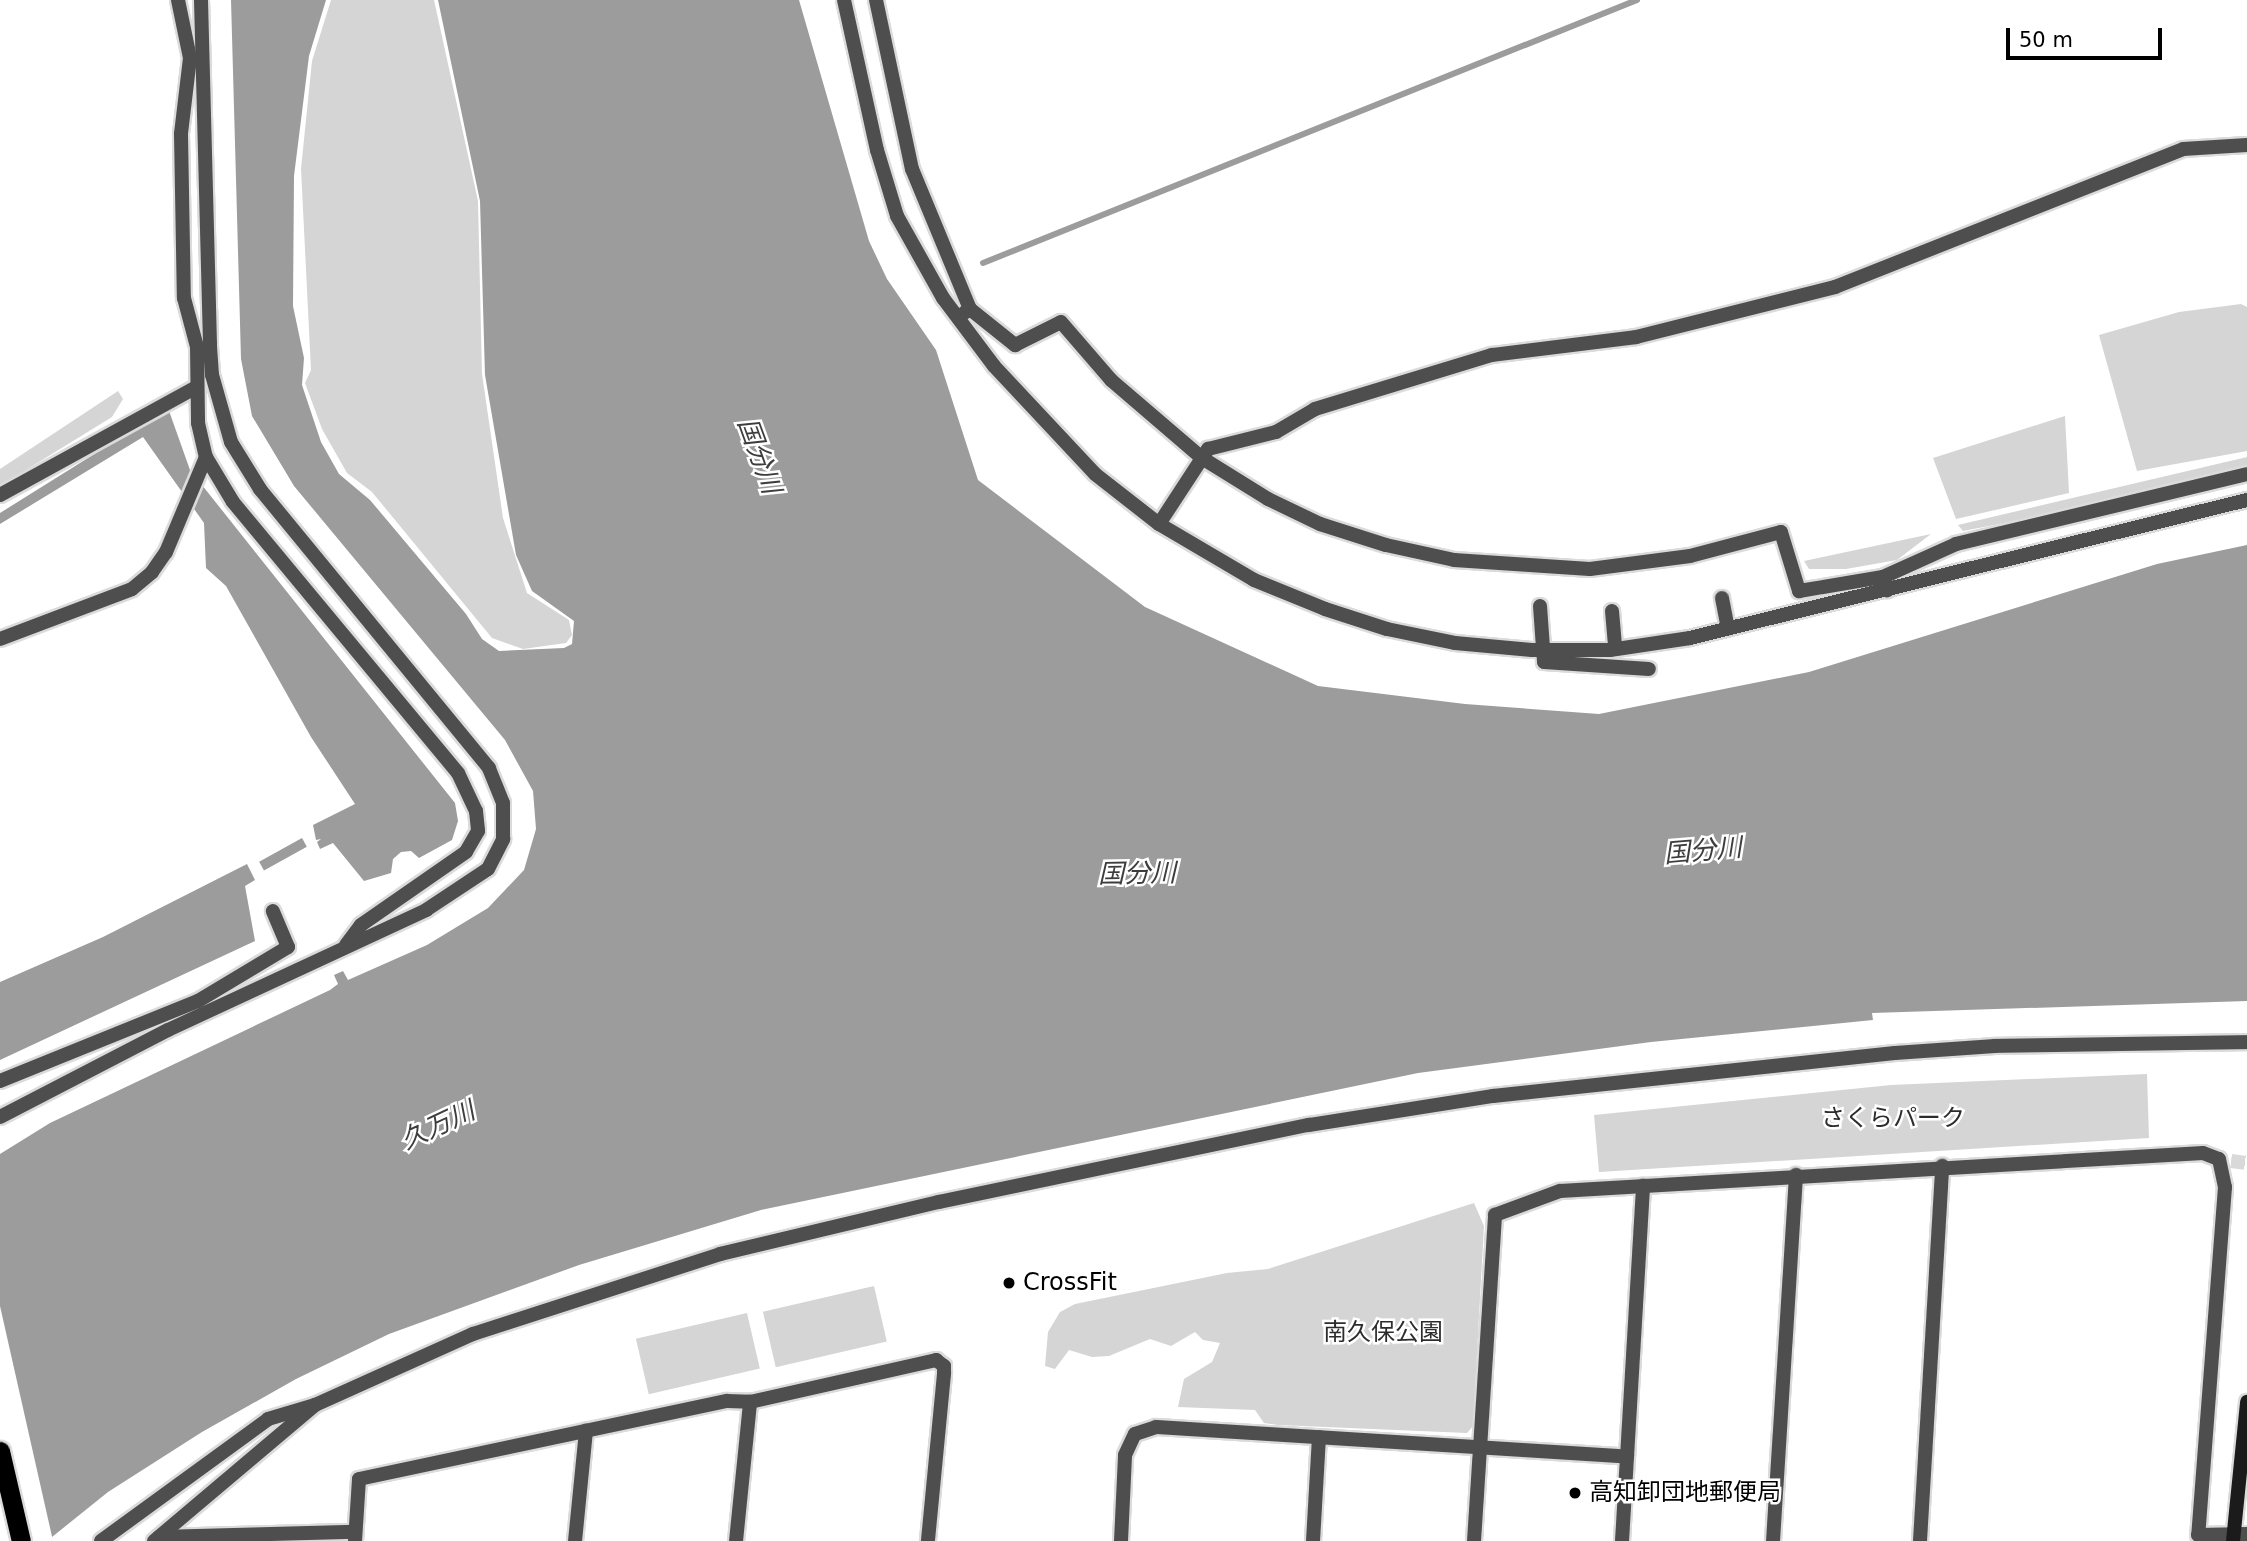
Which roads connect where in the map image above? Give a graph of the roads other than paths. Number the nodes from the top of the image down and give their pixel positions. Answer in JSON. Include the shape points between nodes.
{"nodes":[{"id":1,"x":178,"y":0,"type":"edge"},
{"id":2,"x":201,"y":0,"type":"edge"},
{"id":3,"x":844,"y":0,"type":"edge"},
{"id":4,"x":876,"y":0,"type":"edge"},
{"id":5,"x":197,"y":57,"type":"junction"},
{"id":6,"x":2247,"y":145,"type":"edge"},
{"id":7,"x":964,"y":313,"type":"junction"},
{"id":8,"x":204,"y":357,"type":"junction"},
{"id":9,"x":195,"y":388,"type":"junction"},
{"id":10,"x":1202,"y":457,"type":"junction"},
{"id":11,"x":203,"y":464,"type":"junction"},
{"id":12,"x":2247,"y":474,"type":"edge"},
{"id":13,"x":0,"y":495,"type":"edge"},
{"id":14,"x":2247,"y":500,"type":"edge"},
{"id":15,"x":1159,"y":524,"type":"junction"},
{"id":16,"x":1885,"y":583,"type":"junction"},
{"id":17,"x":1722,"y":598,"type":"dead end"},
{"id":18,"x":1540,"y":606,"type":"dead end"},
{"id":19,"x":1612,"y":611,"type":"dead end"},
{"id":20,"x":1728,"y":628,"type":"junction"},
{"id":21,"x":0,"y":639,"type":"edge"},
{"id":22,"x":1615,"y":649,"type":"junction"},
{"id":23,"x":1544,"y":650,"type":"junction"},
{"id":24,"x":1649,"y":669,"type":"dead end"},
{"id":25,"x":274,"y":911,"type":"dead end"},
{"id":26,"x":344,"y":948,"type":"junction"},
{"id":27,"x":165,"y":1024,"type":"junction"},
{"id":28,"x":2247,"y":1042,"type":"edge"},
{"id":29,"x":0,"y":1081,"type":"edge"},
{"id":30,"x":0,"y":1117,"type":"edge"},
{"id":31,"x":1942,"y":1166,"type":"junction"},
{"id":32,"x":1796,"y":1175,"type":"junction"},
{"id":33,"x":1643,"y":1186,"type":"junction"},
{"id":34,"x":750,"y":1402,"type":"junction"},
{"id":35,"x":2247,"y":1402,"type":"edge"},
{"id":36,"x":315,"y":1405,"type":"junction"},
{"id":37,"x":586,"y":1431,"type":"junction"},
{"id":38,"x":1319,"y":1437,"type":"junction"},
{"id":39,"x":1479,"y":1447,"type":"junction"},
{"id":40,"x":0,"y":1451,"type":"edge"},
{"id":41,"x":1627,"y":1457,"type":"junction"},
{"id":42,"x":355,"y":1537,"type":"edge"},
{"id":43,"x":2238,"y":1537,"type":"edge"},
{"id":44,"x":157,"y":1539,"type":"edge"},
{"id":45,"x":21,"y":1541,"type":"edge"},
{"id":46,"x":101,"y":1541,"type":"edge"},
{"id":47,"x":575,"y":1541,"type":"edge"},
{"id":48,"x":736,"y":1541,"type":"edge"},
{"id":49,"x":928,"y":1541,"type":"edge"},
{"id":50,"x":1121,"y":1541,"type":"edge"},
{"id":51,"x":1313,"y":1541,"type":"edge"},
{"id":52,"x":1475,"y":1541,"type":"edge"},
{"id":53,"x":1622,"y":1541,"type":"edge"},
{"id":54,"x":1773,"y":1541,"type":"edge"},
{"id":55,"x":1920,"y":1541,"type":"edge"}],
"edges":[{"from":1,"to":5,"type":"street"},
{"from":2,"to":5,"type":"street"},
{"from":3,"to":7,"type":"street","via":[[877,150],[897,216]]},
{"from":4,"to":7,"type":"street","via":[[912,169]]},
{"from":5,"to":8,"type":"street"},
{"from":5,"to":8,"type":"street","via":[[181,134],[182,216],[184,298]]},
{"from":6,"to":10,"type":"street","via":[[2182,149],[1835,287],[1636,337],[1465,361],[1315,409],[1276,432],[1208,449]]},
{"from":7,"to":10,"type":"street","via":[[1015,345],[1062,322],[1111,380]]},
{"from":7,"to":15,"type":"street","via":[[1029,407],[1075,455]]},
{"from":8,"to":9,"type":"street"},
{"from":8,"to":26,"type":"street","via":[[245,467],[476,748],[503,803],[498,856],[477,879],[426,910]]},
{"from":9,"to":11,"type":"street"},
{"from":9,"to":13,"type":"street"},
{"from":10,"to":15,"type":"street"},
{"from":10,"to":16,"type":"street","via":[[1268,499],[1320,524],[1454,559],[1590,569],[1690,556],[1782,532],[1799,591]]},
{"from":11,"to":21,"type":"street","via":[[166,552],[132,589]]},
{"from":11,"to":26,"type":"street","via":[[451,763],[474,801],[478,831],[467,852],[361,925]]},
{"from":12,"to":16,"type":"street","via":[[1956,544]]},
{"from":14,"to":16,"type":"street"},
{"from":15,"to":23,"type":"street","via":[[1254,580],[1354,619],[1455,643]]},
{"from":16,"to":20,"type":"street"},
{"from":17,"to":20,"type":"street"},
{"from":18,"to":23,"type":"street"},
{"from":19,"to":22,"type":"street"},
{"from":20,"to":22,"type":"street"},
{"from":22,"to":23,"type":"street"},
{"from":23,"to":24,"type":"street","via":[[1544,662]]},
{"from":25,"to":27,"type":"street","via":[[288,947]]},
{"from":26,"to":27,"type":"street"},
{"from":27,"to":29,"type":"street"},
{"from":27,"to":30,"type":"street"},
{"from":28,"to":36,"type":"street","via":[[1895,1052],[1493,1096],[1309,1125],[939,1202],[720,1254],[473,1334]]},
{"from":31,"to":32,"type":"street"},
{"from":31,"to":43,"type":"street","via":[[2203,1153],[2225,1160],[2198,1535]]},
{"from":31,"to":55,"type":"street"},
{"from":32,"to":33,"type":"street"},
{"from":32,"to":54,"type":"street"},
{"from":33,"to":39,"type":"street","via":[[1560,1191],[1495,1215]]},
{"from":33,"to":41,"type":"street"},
{"from":34,"to":37,"type":"street","via":[[727,1401]]},
{"from":34,"to":48,"type":"street"},
{"from":34,"to":49,"type":"street","via":[[940,1361],[943,1385]]},
{"from":35,"to":43,"type":"main road"},
{"from":36,"to":44,"type":"street"},
{"from":36,"to":46,"type":"street","via":[[268,1419]]},
{"from":37,"to":42,"type":"street","via":[[359,1479]]},
{"from":37,"to":47,"type":"street"},
{"from":38,"to":39,"type":"street"},
{"from":38,"to":50,"type":"street","via":[[1156,1427],[1135,1434],[1125,1455]]},
{"from":38,"to":51,"type":"street"},
{"from":39,"to":41,"type":"street"},
{"from":39,"to":52,"type":"street"},
{"from":40,"to":45,"type":"highway"},
{"from":41,"to":53,"type":"street"},
{"from":42,"to":44,"type":"street"}]}
